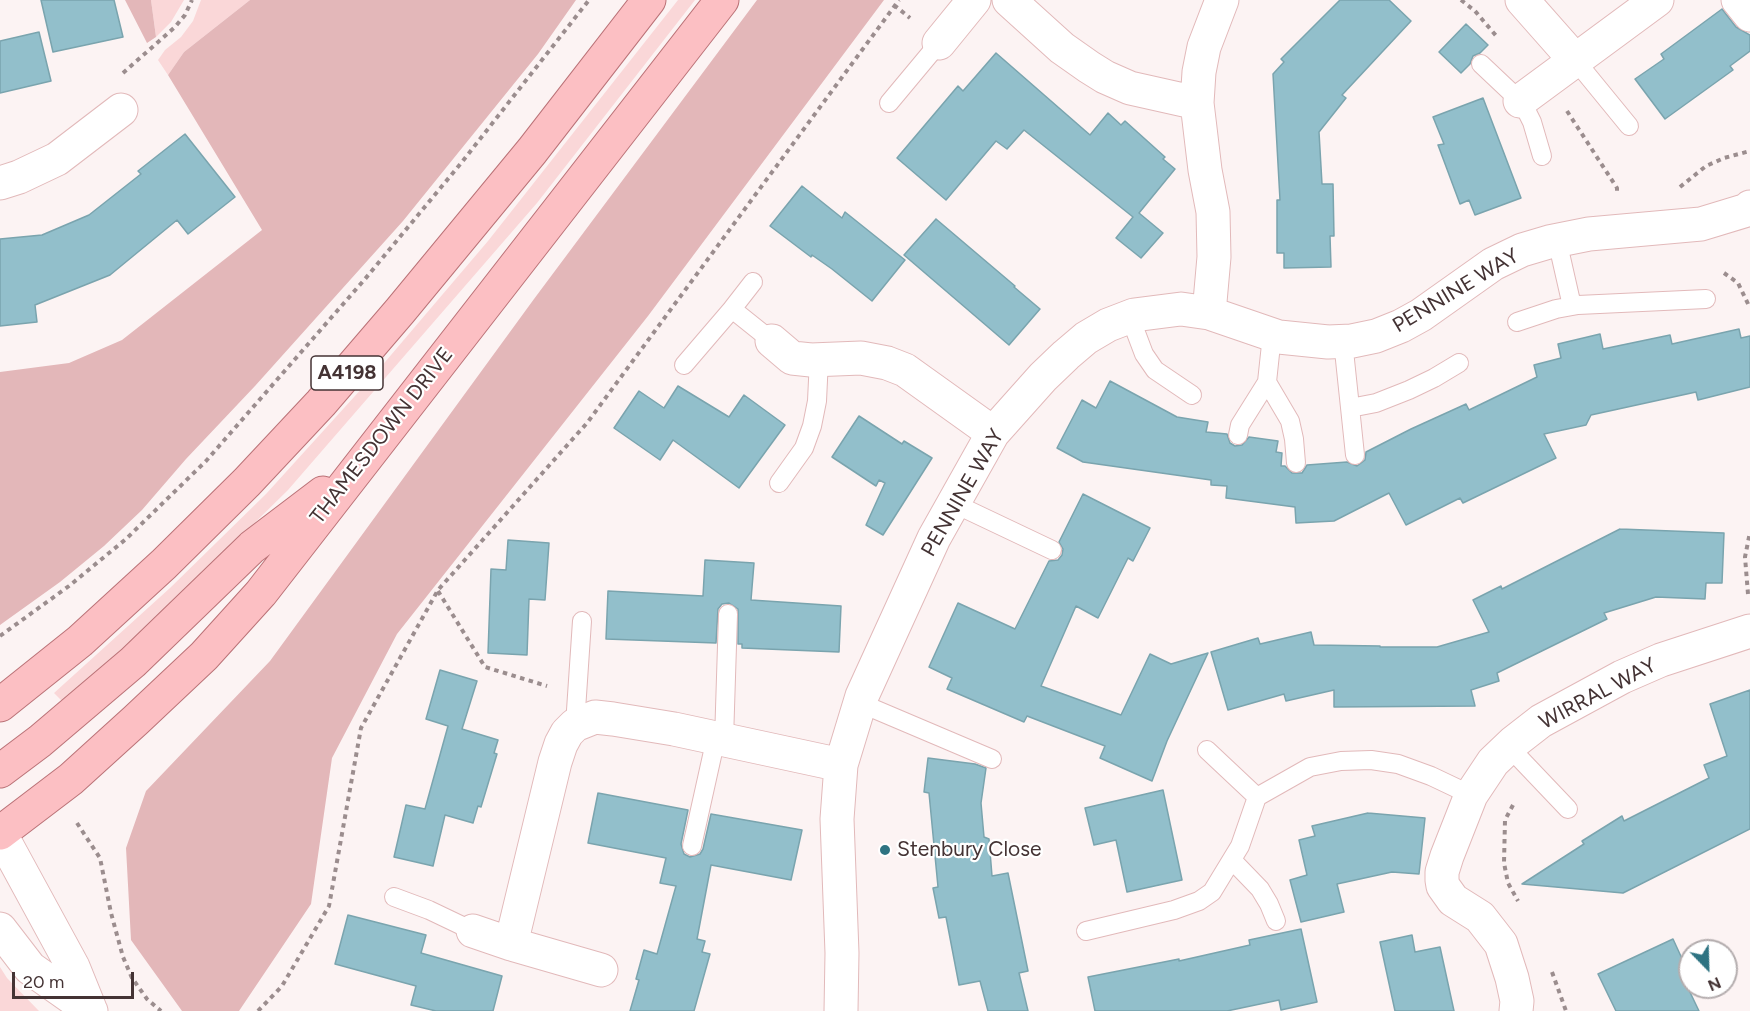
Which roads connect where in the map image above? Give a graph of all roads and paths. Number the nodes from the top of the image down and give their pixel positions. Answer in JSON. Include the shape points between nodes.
{"nodes":[{"id":1,"x":192,"y":0,"type":"edge"},
{"id":2,"x":589,"y":0,"type":"edge"},
{"id":3,"x":650,"y":0,"type":"edge"},
{"id":4,"x":722,"y":0,"type":"edge"},
{"id":5,"x":899,"y":0,"type":"edge"},
{"id":6,"x":974,"y":0,"type":"edge"},
{"id":7,"x":1009,"y":0,"type":"edge"},
{"id":8,"x":1222,"y":0,"type":"edge"},
{"id":9,"x":1461,"y":0,"type":"edge"},
{"id":10,"x":1522,"y":0,"type":"edge"},
{"id":11,"x":1657,"y":0,"type":"edge"},
{"id":12,"x":1738,"y":0,"type":"edge"},
{"id":13,"x":1750,"y":15,"type":"edge"},
{"id":14,"x":939,"y":43,"type":"joint"},
{"id":15,"x":1575,"y":60,"type":"junction"},
{"id":16,"x":1481,"y":64,"type":"dead end"},
{"id":17,"x":1531,"y":93,"type":"junction"},
{"id":18,"x":889,"y":103,"type":"dead end"},
{"id":19,"x":1197,"y":103,"type":"junction"},
{"id":20,"x":121,"y":110,"type":"joint"},
{"id":21,"x":1629,"y":126,"type":"dead end"},
{"id":22,"x":1750,"y":151,"type":"edge"},
{"id":23,"x":1542,"y":156,"type":"dead end"},
{"id":24,"x":0,"y":183,"type":"edge"},
{"id":25,"x":1671,"y":191,"type":"dead end"},
{"id":26,"x":1626,"y":197,"type":"dead end"},
{"id":27,"x":1749,"y":211,"type":"edge"},
{"id":28,"x":1557,"y":240,"type":"junction"},
{"id":29,"x":1717,"y":270,"type":"dead end"},
{"id":30,"x":753,"y":282,"type":"dead end"},
{"id":31,"x":1706,"y":299,"type":"dead end"},
{"id":32,"x":1572,"y":306,"type":"junction"},
{"id":33,"x":1750,"y":308,"type":"edge"},
{"id":34,"x":732,"y":309,"type":"junction"},
{"id":35,"x":1209,"y":313,"type":"junction"},
{"id":36,"x":1130,"y":316,"type":"junction"},
{"id":37,"x":1517,"y":322,"type":"dead end"},
{"id":38,"x":1272,"y":334,"type":"junction"},
{"id":39,"x":772,"y":341,"type":"joint"},
{"id":40,"x":1343,"y":341,"type":"junction"},
{"id":41,"x":819,"y":359,"type":"junction"},
{"id":42,"x":1459,"y":363,"type":"dead end"},
{"id":43,"x":684,"y":365,"type":"dead end"},
{"id":44,"x":1267,"y":382,"type":"junction"},
{"id":45,"x":1192,"y":395,"type":"dead end"},
{"id":46,"x":1350,"y":408,"type":"junction"},
{"id":47,"x":993,"y":433,"type":"junction"},
{"id":48,"x":1238,"y":435,"type":"dead end"},
{"id":49,"x":1355,"y":455,"type":"dead end"},
{"id":50,"x":1296,"y":463,"type":"dead end"},
{"id":51,"x":360,"y":464,"type":"junction"},
{"id":52,"x":779,"y":483,"type":"dead end"},
{"id":53,"x":953,"y":503,"type":"junction"},
{"id":54,"x":1750,"y":532,"type":"edge"},
{"id":55,"x":1052,"y":550,"type":"dead end"},
{"id":56,"x":438,"y":590,"type":"junction"},
{"id":57,"x":1748,"y":597,"type":"dead end"},
{"id":58,"x":728,"y":614,"type":"dead end"},
{"id":59,"x":582,"y":621,"type":"dead end"},
{"id":60,"x":1750,"y":631,"type":"edge"},
{"id":61,"x":0,"y":636,"type":"edge"},
{"id":62,"x":860,"y":703,"type":"junction"},
{"id":63,"x":0,"y":705,"type":"edge"},
{"id":64,"x":575,"y":725,"type":"junction"},
{"id":65,"x":720,"y":739,"type":"junction"},
{"id":66,"x":1509,"y":747,"type":"junction"},
{"id":67,"x":1207,"y":750,"type":"dead end"},
{"id":68,"x":992,"y":759,"type":"dead end"},
{"id":69,"x":841,"y":765,"type":"junction"},
{"id":70,"x":0,"y":771,"type":"edge"},
{"id":71,"x":54,"y":793,"type":"junction"},
{"id":72,"x":1471,"y":795,"type":"junction"},
{"id":73,"x":1257,"y":796,"type":"junction"},
{"id":74,"x":1568,"y":809,"type":"dead end"},
{"id":75,"x":0,"y":833,"type":"edge"},
{"id":76,"x":692,"y":846,"type":"dead end"},
{"id":77,"x":1232,"y":860,"type":"junction"},
{"id":78,"x":393,"y":897,"type":"dead end"},
{"id":79,"x":1276,"y":921,"type":"dead end"},
{"id":80,"x":0,"y":929,"type":"edge"},
{"id":81,"x":1086,"y":930,"type":"dead end"},
{"id":82,"x":473,"y":931,"type":"joint"},
{"id":83,"x":511,"y":945,"type":"junction"},
{"id":84,"x":601,"y":970,"type":"dead end"},
{"id":85,"x":90,"y":1010,"type":"edge"},
{"id":86,"x":161,"y":1011,"type":"edge"},
{"id":87,"x":258,"y":1011,"type":"edge"},
{"id":88,"x":841,"y":1011,"type":"edge"},
{"id":89,"x":1516,"y":1011,"type":"edge"}],
"edges":[{"from":1,"to":20,"type":"path","via":[[175,27],[105,90]]},
{"from":2,"to":61,"type":"path","via":[[380,261],[206,461],[126,539]]},
{"from":3,"to":63,"type":"main road","number":"A4198","via":[[532,151],[321,403],[164,564],[80,641]]},
{"from":4,"to":51,"type":"main road","name":"THAMESDOWN DRIVE","number":"A4198"},
{"from":5,"to":56,"type":"path","via":[[587,423]]},
{"from":6,"to":14,"type":"street"},
{"from":7,"to":19,"type":"street","via":[[1062,48],[1105,77],[1130,88]]},
{"from":8,"to":19,"type":"street","via":[[1204,47]]},
{"from":9,"to":17,"type":"path","via":[[1475,11]]},
{"from":10,"to":15,"type":"street"},
{"from":11,"to":15,"type":"street"},
{"from":12,"to":13,"type":"street"},
{"from":14,"to":18,"type":"lane"},
{"from":15,"to":17,"type":"street"},
{"from":15,"to":21,"type":"lane"},
{"from":16,"to":17,"type":"lane"},
{"from":17,"to":23,"type":"lane","via":[[1532,122]]},
{"from":17,"to":26,"type":"path","via":[[1564,107],[1617,188],[1617,197]]},
{"from":19,"to":35,"type":"street","via":[[1213,212]]},
{"from":20,"to":24,"type":"street","via":[[57,159]]},
{"from":22,"to":25,"type":"path","via":[[1706,166]]},
{"from":27,"to":28,"type":"street","name":"PENNINE WAY","via":[[1701,224]]},
{"from":28,"to":32,"type":"lane"},
{"from":28,"to":40,"type":"street","name":"PENNINE WAY","via":[[1521,250],[1493,264],[1401,326],[1376,336]]},
{"from":29,"to":33,"type":"path","via":[[1738,283]]},
{"from":30,"to":34,"type":"lane"},
{"from":31,"to":32,"type":"lane"},
{"from":32,"to":37,"type":"lane"},
{"from":34,"to":39,"type":"lane"},
{"from":34,"to":43,"type":"lane"},
{"from":35,"to":36,"type":"street","name":"PENNINE WAY","via":[[1181,309]]},
{"from":35,"to":38,"type":"street","name":"PENNINE WAY"},
{"from":36,"to":45,"type":"lane","via":[[1144,354],[1155,370]]},
{"from":36,"to":47,"type":"street","name":"PENNINE WAY","via":[[1086,338],[1066,355]]},
{"from":38,"to":40,"type":"street","name":"PENNINE WAY","via":[[1300,340]]},
{"from":38,"to":44,"type":"lane"},
{"from":39,"to":41,"type":"street","via":[[792,358]]},
{"from":40,"to":46,"type":"lane"},
{"from":41,"to":47,"type":"street","via":[[861,358],[905,370]]},
{"from":41,"to":52,"type":"lane","via":[[812,426],[804,448]]},
{"from":42,"to":46,"type":"lane","via":[[1409,390]]},
{"from":44,"to":48,"type":"lane","via":[[1240,425]]},
{"from":44,"to":50,"type":"lane","via":[[1290,421]]},
{"from":46,"to":49,"type":"lane"},
{"from":47,"to":53,"type":"street","name":"PENNINE WAY"},
{"from":51,"to":70,"type":"main road","via":[[252,546],[133,662]]},
{"from":51,"to":71,"type":"main road","name":"THAMESDOWN DRIVE","number":"A4198","via":[[261,593],[204,656]]},
{"from":53,"to":55,"type":"lane"},
{"from":53,"to":62,"type":"street","name":"PENNINE WAY"},
{"from":54,"to":57,"type":"path","via":[[1745,557]]},
{"from":56,"to":64,"type":"path","via":[[485,667],[559,689]]},
{"from":56,"to":87,"type":"path","via":[[361,728],[329,906],[282,986]]},
{"from":58,"to":65,"type":"lane"},
{"from":59,"to":64,"type":"lane"},
{"from":60,"to":66,"type":"street","name":"WIRRAL WAY","via":[[1696,647],[1622,677],[1541,721]]},
{"from":62,"to":68,"type":"lane"},
{"from":62,"to":69,"type":"street","name":"PENNINE WAY"},
{"from":64,"to":65,"type":"street","via":[[595,717]]},
{"from":64,"to":83,"type":"street","via":[[561,744],[555,762]]},
{"from":65,"to":69,"type":"street"},
{"from":65,"to":76,"type":"lane"},
{"from":66,"to":72,"type":"street","name":"WIRRAL WAY","via":[[1493,762]]},
{"from":66,"to":74,"type":"lane"},
{"from":67,"to":73,"type":"lane"},
{"from":69,"to":88,"type":"street","name":"PENNINE WAY","via":[[837,819]]},
{"from":71,"to":75,"type":"main road","name":"THAMESDOWN DRIVE","number":"A4198"},
{"from":71,"to":86,"type":"path","via":[[100,858],[123,957],[132,978]]},
{"from":72,"to":73,"type":"lane","via":[[1398,764],[1371,760],[1310,767]]},
{"from":72,"to":89,"type":"street","name":"WIRRAL WAY","via":[[1447,856],[1443,886],[1453,900],[1480,917],[1501,944],[1512,978]]},
{"from":73,"to":77,"type":"lane"},
{"from":75,"to":85,"type":"street","via":[[74,967]]},
{"from":77,"to":79,"type":"lane","via":[[1260,889]]},
{"from":77,"to":81,"type":"lane","via":[[1212,892],[1199,902]]},
{"from":78,"to":82,"type":"lane"},
{"from":80,"to":85,"type":"street","via":[[30,968]]},
{"from":82,"to":83,"type":"street"},
{"from":83,"to":84,"type":"street"}]}
